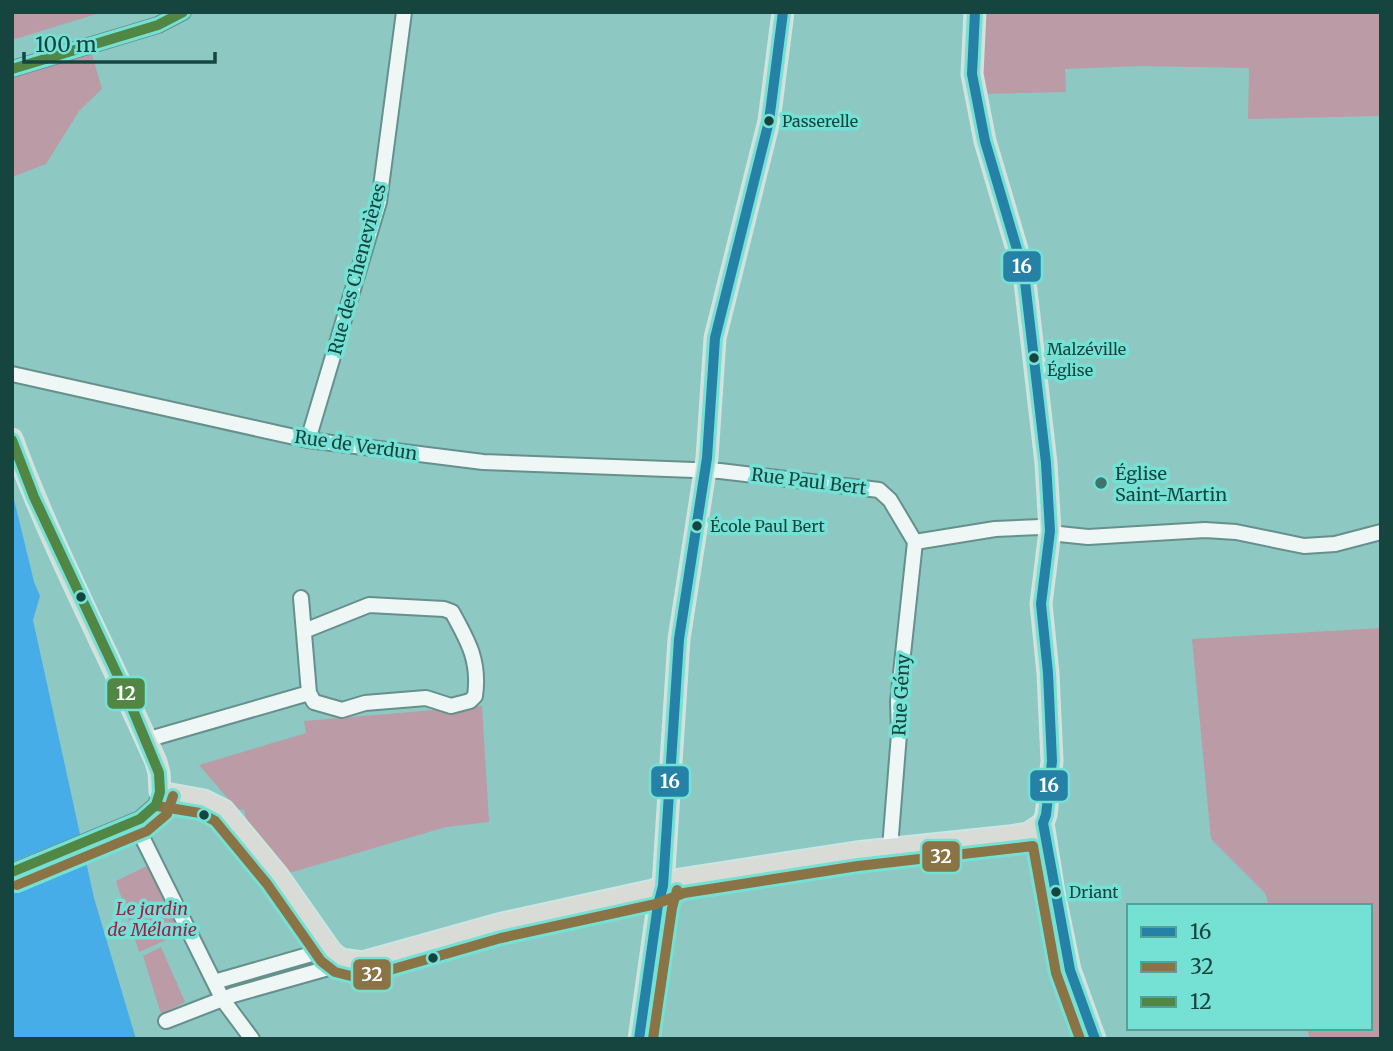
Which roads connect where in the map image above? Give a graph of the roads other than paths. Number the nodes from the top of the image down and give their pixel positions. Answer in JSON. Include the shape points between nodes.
{"nodes":[{"id":1,"x":184,"y":12,"type":"edge"},
{"id":2,"x":404,"y":12,"type":"edge"},
{"id":3,"x":783,"y":12,"type":"edge"},
{"id":4,"x":975,"y":12,"type":"edge"},
{"id":5,"x":12,"y":69,"type":"edge"},
{"id":6,"x":12,"y":374,"type":"edge"},
{"id":7,"x":12,"y":439,"type":"edge"},
{"id":8,"x":308,"y":440,"type":"junction"},
{"id":9,"x":706,"y":470,"type":"junction"},
{"id":10,"x":1050,"y":531,"type":"junction"},
{"id":11,"x":1381,"y":532,"type":"edge"},
{"id":12,"x":915,"y":542,"type":"junction"},
{"id":13,"x":301,"y":598,"type":"dead end"},
{"id":14,"x":304,"y":631,"type":"junction"},
{"id":15,"x":309,"y":693,"type":"junction"},
{"id":16,"x":146,"y":740,"type":"junction"},
{"id":17,"x":160,"y":792,"type":"junction"},
{"id":18,"x":1043,"y":823,"type":"junction"},
{"id":19,"x":143,"y":839,"type":"dead end"},
{"id":20,"x":890,"y":848,"type":"junction"},
{"id":21,"x":12,"y":872,"type":"edge"},
{"id":22,"x":663,"y":886,"type":"junction"},
{"id":23,"x":335,"y":954,"type":"junction"},
{"id":24,"x":214,"y":982,"type":"junction"},
{"id":25,"x":223,"y":1000,"type":"junction"},
{"id":26,"x":166,"y":1021,"type":"dead end"},
{"id":27,"x":252,"y":1039,"type":"edge"},
{"id":28,"x":639,"y":1039,"type":"edge"},
{"id":29,"x":1095,"y":1039,"type":"edge"}],
"edges":[{"from":1,"to":5,"type":"street","via":[[158,25]]},
{"from":2,"to":8,"type":"street","name":"Rue des Chenevières","via":[[379,202]]},
{"from":3,"to":9,"type":"main road","via":[[771,112],[715,338]]},
{"from":4,"to":10,"type":"main road","via":[[972,74],[985,141],[1024,272]]},
{"from":6,"to":8,"type":"street","name":"Rue de Verdun"},
{"from":7,"to":16,"type":"main road"},
{"from":8,"to":9,"type":"street","name":"Rue de Verdun","via":[[483,462]]},
{"from":9,"to":12,"type":"street","name":"Rue Paul Bert","via":[[879,490]]},
{"from":9,"to":22,"type":"main road","via":[[679,639]]},
{"from":10,"to":11,"type":"street","via":[[1088,537],[1205,530],[1304,546],[1335,544]]},
{"from":10,"to":12,"type":"street","via":[[1041,527],[995,529]]},
{"from":10,"to":18,"type":"main road","via":[[1041,604],[1052,761]]},
{"from":12,"to":20,"type":"street","name":"Rue Gény","via":[[898,701]]},
{"from":13,"to":14,"type":"street"},
{"from":14,"to":15,"type":"street"},
{"from":14,"to":15,"type":"street","via":[[369,605],[444,609],[452,612],[475,660],[474,696],[460,705],[426,698],[365,702],[342,710],[314,702]]},
{"from":15,"to":16,"type":"street"},
{"from":16,"to":17,"type":"main road","via":[[159,773]]},
{"from":17,"to":21,"type":"street","via":[[146,815]]},
{"from":17,"to":23,"type":"main road","via":[[204,800],[224,810]]},
{"from":18,"to":20,"type":"main road","via":[[1009,836]]},
{"from":18,"to":29,"type":"main road","via":[[1070,971]]},
{"from":19,"to":24,"type":"street"},
{"from":20,"to":22,"type":"main road","via":[[680,879]]},
{"from":22,"to":23,"type":"main road","via":[[498,923],[362,962]]},
{"from":22,"to":28,"type":"main road"},
{"from":23,"to":24,"type":"street"},
{"from":23,"to":25,"type":"street","via":[[332,967]]},
{"from":24,"to":25,"type":"street"},
{"from":25,"to":26,"type":"street"},
{"from":25,"to":27,"type":"street"}]}
